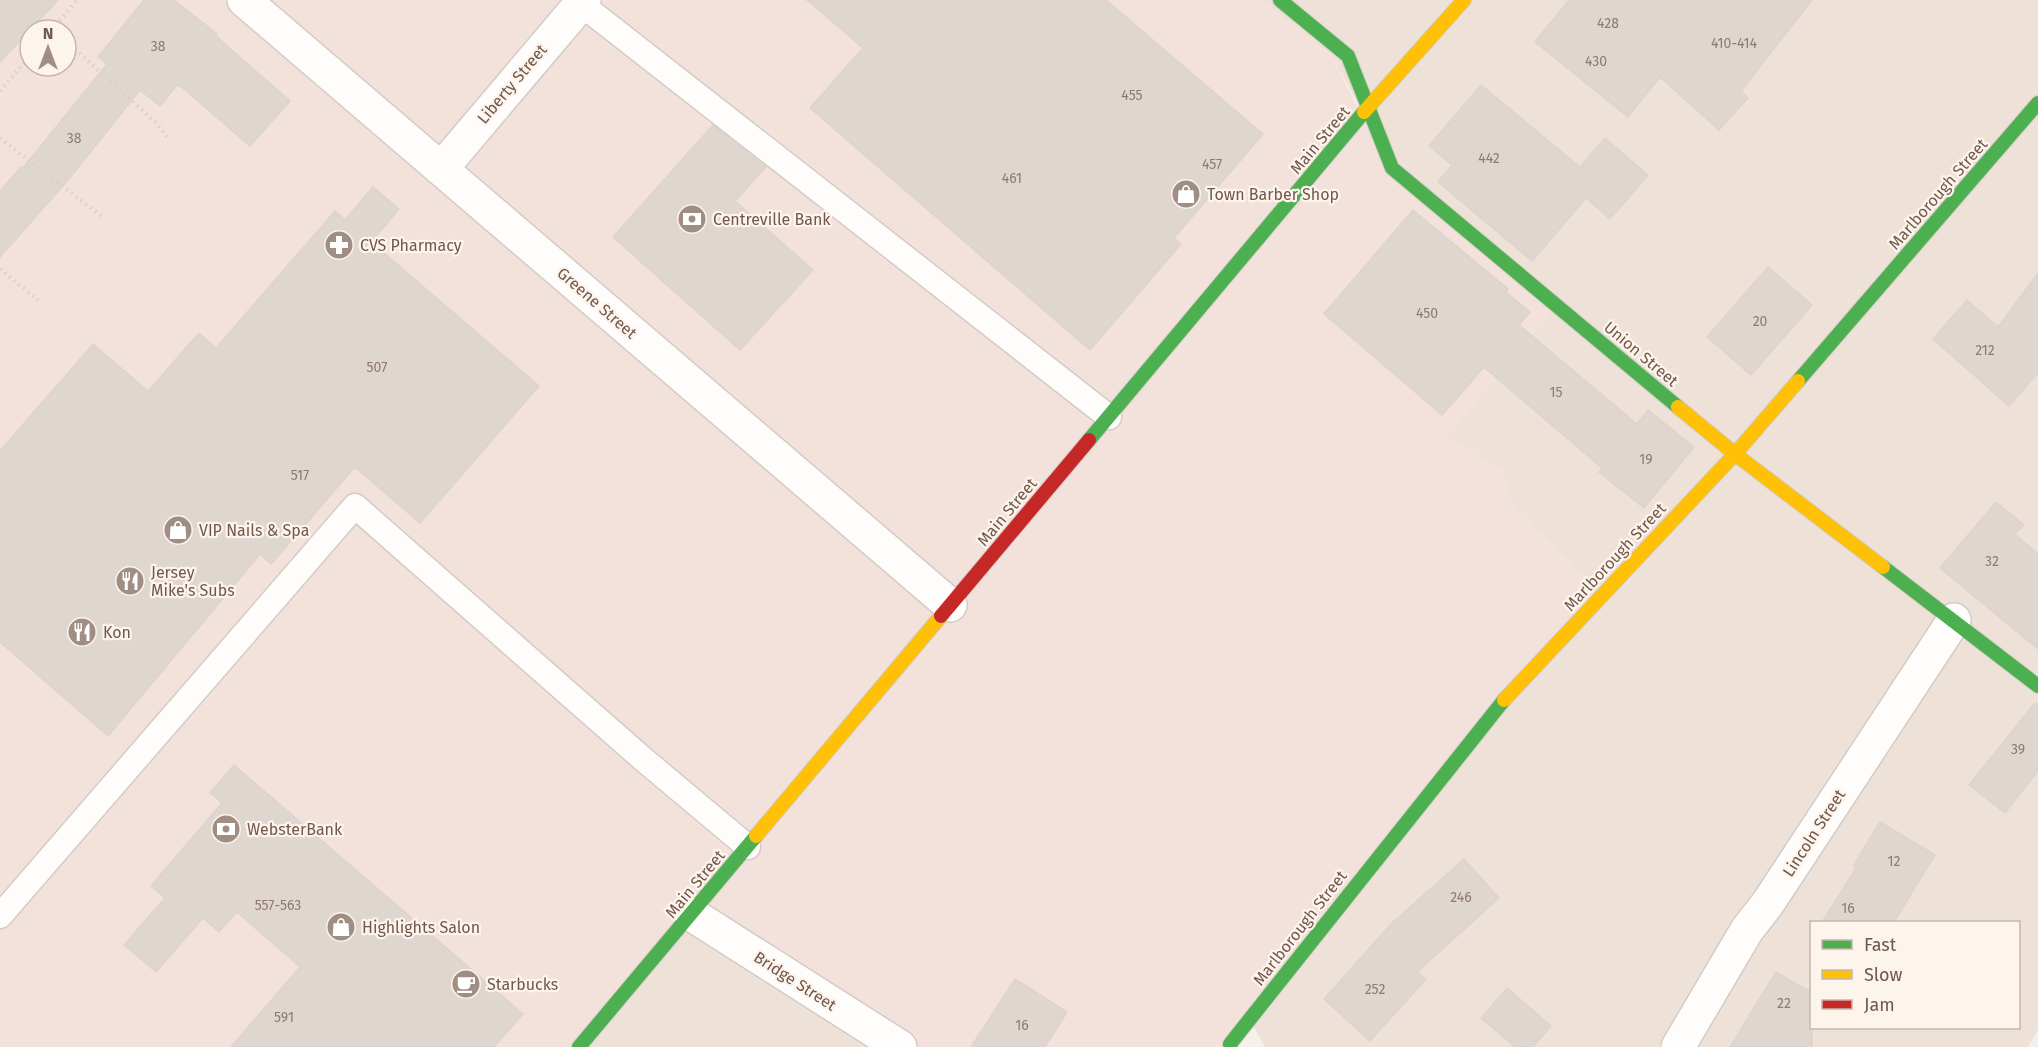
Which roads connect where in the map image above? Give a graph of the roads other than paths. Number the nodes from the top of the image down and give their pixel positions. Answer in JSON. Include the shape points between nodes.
{"nodes":[{"id":1,"x":244,"y":0,"type":"edge"},
{"id":2,"x":1280,"y":0,"type":"edge"},
{"id":3,"x":1464,"y":0,"type":"edge"},
{"id":4,"x":582,"y":2,"type":"edge"},
{"id":5,"x":2038,"y":103,"type":"edge"},
{"id":6,"x":1369,"y":106,"type":"junction"},
{"id":7,"x":441,"y":169,"type":"junction"},
{"id":8,"x":1109,"y":417,"type":"junction"},
{"id":9,"x":1735,"y":454,"type":"junction"},
{"id":10,"x":950,"y":606,"type":"junction"},
{"id":11,"x":1954,"y":620,"type":"junction"},
{"id":12,"x":2038,"y":686,"type":"edge"},
{"id":13,"x":748,"y":847,"type":"junction"},
{"id":14,"x":691,"y":914,"type":"junction"},
{"id":15,"x":0,"y":916,"type":"edge"},
{"id":16,"x":1230,"y":1044,"type":"dead end"},
{"id":17,"x":579,"y":1047,"type":"edge"},
{"id":18,"x":900,"y":1047,"type":"edge"},
{"id":19,"x":1678,"y":1047,"type":"edge"}],
"edges":[{"from":1,"to":7,"type":"street","name":"Greene Street"},
{"from":2,"to":6,"type":"street","name":"Union Street","via":[[1348,56]]},
{"from":3,"to":6,"type":"street","name":"Main Street"},
{"from":4,"to":7,"type":"street","name":"Liberty Street"},
{"from":4,"to":8,"type":"lane"},
{"from":5,"to":9,"type":"street","name":"Marlborough Street"},
{"from":6,"to":8,"type":"street","name":"Main Street"},
{"from":6,"to":9,"type":"street","name":"Union Street","via":[[1392,168]]},
{"from":7,"to":10,"type":"street","name":"Greene Street"},
{"from":8,"to":10,"type":"street","name":"Main Street"},
{"from":9,"to":11,"type":"street","name":"Union Street"},
{"from":9,"to":16,"type":"street","name":"Marlborough Street","via":[[1495,709]]},
{"from":10,"to":13,"type":"street","name":"Main Street"},
{"from":11,"to":12,"type":"street","name":"Union Street"},
{"from":11,"to":19,"type":"street","name":"Lincoln Street","via":[[1748,930]]},
{"from":13,"to":14,"type":"street","name":"Main Street"},
{"from":13,"to":15,"type":"lane","via":[[355,506]]},
{"from":14,"to":17,"type":"street","name":"Main Street"},
{"from":14,"to":18,"type":"street","name":"Bridge Street"}]}
